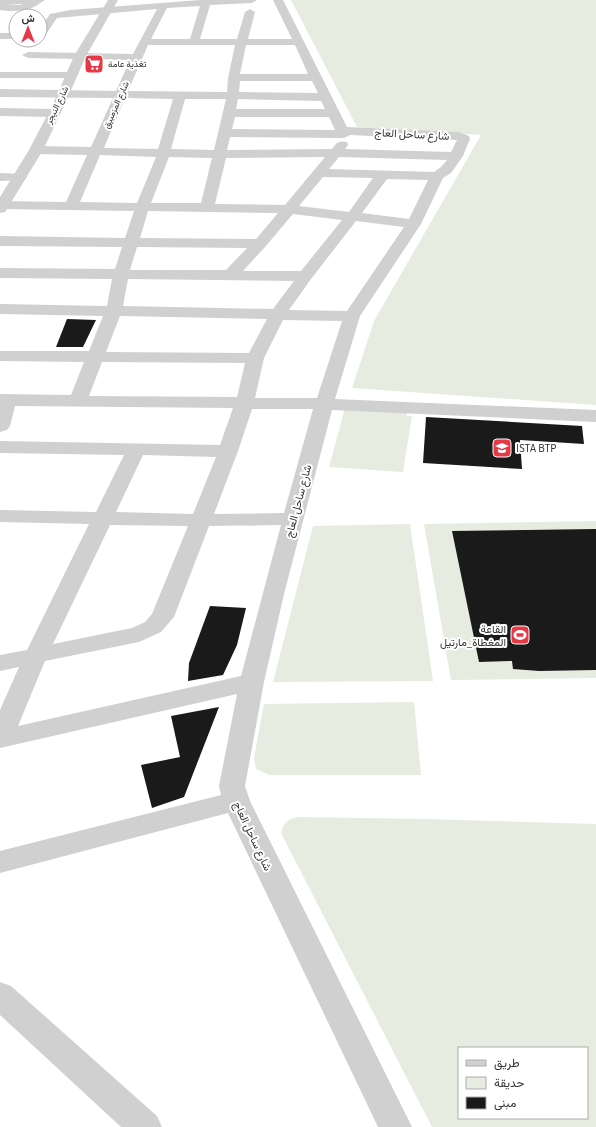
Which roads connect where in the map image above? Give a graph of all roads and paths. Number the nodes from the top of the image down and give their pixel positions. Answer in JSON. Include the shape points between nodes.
{"nodes":[{"id":1,"x":39,"y":0,"type":"edge"},
{"id":2,"x":206,"y":2,"type":"junction"},
{"id":3,"x":3,"y":4,"type":"edge"},
{"id":4,"x":110,"y":4,"type":"edge"},
{"id":5,"x":164,"y":5,"type":"junction"},
{"id":6,"x":248,"y":8,"type":"edge"},
{"id":7,"x":274,"y":8,"type":"edge"},
{"id":8,"x":0,"y":19,"type":"edge"},
{"id":9,"x":48,"y":24,"type":"edge"},
{"id":10,"x":144,"y":42,"type":"junction"},
{"id":11,"x":194,"y":42,"type":"junction"},
{"id":12,"x":299,"y":42,"type":"junction"},
{"id":13,"x":241,"y":43,"type":"junction"},
{"id":14,"x":32,"y":48,"type":"edge"},
{"id":15,"x":28,"y":55,"type":"junction"},
{"id":16,"x":80,"y":56,"type":"junction"},
{"id":17,"x":138,"y":57,"type":"junction"},
{"id":18,"x":0,"y":75,"type":"edge"},
{"id":19,"x":13,"y":75,"type":"junction"},
{"id":20,"x":71,"y":75,"type":"junction"},
{"id":21,"x":316,"y":77,"type":"junction"},
{"id":22,"x":234,"y":78,"type":"junction"},
{"id":23,"x":0,"y":93,"type":"edge"},
{"id":24,"x":63,"y":94,"type":"junction"},
{"id":25,"x":121,"y":95,"type":"junction"},
{"id":26,"x":180,"y":96,"type":"junction"},
{"id":27,"x":233,"y":96,"type":"junction"},
{"id":28,"x":0,"y":112,"type":"edge"},
{"id":29,"x":53,"y":113,"type":"junction"},
{"id":30,"x":229,"y":113,"type":"junction"},
{"id":31,"x":336,"y":119,"type":"junction"},
{"id":32,"x":226,"y":133,"type":"junction"},
{"id":33,"x":36,"y":150,"type":"junction"},
{"id":34,"x":96,"y":150,"type":"junction"},
{"id":35,"x":164,"y":152,"type":"junction"},
{"id":36,"x":336,"y":153,"type":"junction"},
{"id":37,"x":220,"y":154,"type":"junction"},
{"id":38,"x":456,"y":156,"type":"junction"},
{"id":39,"x":320,"y":173,"type":"junction"},
{"id":40,"x":383,"y":175,"type":"junction"},
{"id":41,"x":0,"y":176,"type":"edge"},
{"id":42,"x":437,"y":176,"type":"junction"},
{"id":43,"x":20,"y":177,"type":"junction"},
{"id":44,"x":1,"y":206,"type":"edge"},
{"id":45,"x":71,"y":206,"type":"junction"},
{"id":46,"x":142,"y":206,"type":"junction"},
{"id":47,"x":207,"y":208,"type":"junction"},
{"id":48,"x":288,"y":209,"type":"junction"},
{"id":49,"x":353,"y":216,"type":"junction"},
{"id":50,"x":414,"y":224,"type":"junction"},
{"id":51,"x":0,"y":241,"type":"edge"},
{"id":52,"x":131,"y":242,"type":"junction"},
{"id":53,"x":260,"y":244,"type":"junction"},
{"id":54,"x":0,"y":273,"type":"edge"},
{"id":55,"x":121,"y":274,"type":"junction"},
{"id":56,"x":230,"y":275,"type":"junction"},
{"id":57,"x":305,"y":276,"type":"junction"},
{"id":58,"x":0,"y":309,"type":"edge"},
{"id":59,"x":114,"y":310,"type":"junction"},
{"id":60,"x":278,"y":314,"type":"junction"},
{"id":61,"x":352,"y":316,"type":"junction"},
{"id":62,"x":0,"y":356,"type":"edge"},
{"id":63,"x":95,"y":357,"type":"junction"},
{"id":64,"x":255,"y":358,"type":"junction"},
{"id":65,"x":4,"y":400,"type":"edge"},
{"id":66,"x":78,"y":400,"type":"junction"},
{"id":67,"x":245,"y":402,"type":"junction"},
{"id":68,"x":324,"y":404,"type":"junction"},
{"id":69,"x":596,"y":416,"type":"edge"},
{"id":70,"x":0,"y":426,"type":"edge"},
{"id":71,"x":0,"y":447,"type":"edge"},
{"id":72,"x":136,"y":450,"type":"junction"},
{"id":73,"x":228,"y":451,"type":"junction"},
{"id":74,"x":0,"y":516,"type":"edge"},
{"id":75,"x":103,"y":518,"type":"junction"},
{"id":76,"x":293,"y":519,"type":"junction"},
{"id":77,"x":201,"y":520,"type":"junction"},
{"id":78,"x":36,"y":655,"type":"junction"},
{"id":79,"x":0,"y":663,"type":"edge"},
{"id":80,"x":252,"y":682,"type":"junction"},
{"id":81,"x":0,"y":739,"type":"edge"},
{"id":82,"x":236,"y":801,"type":"junction"},
{"id":83,"x":0,"y":862,"type":"edge"},
{"id":84,"x":0,"y":995,"type":"edge"},
{"id":85,"x":145,"y":1127,"type":"edge"},
{"id":86,"x":395,"y":1127,"type":"edge"}],
"edges":[{"from":1,"to":3,"type":"street","via":[[29,6]]},
{"from":2,"to":5,"type":"street"},
{"from":2,"to":6,"type":"street"},
{"from":2,"to":11,"type":"street","via":[[208,13]]},
{"from":3,"to":8,"type":"street"},
{"from":4,"to":5,"type":"street"},
{"from":4,"to":9,"type":"street","via":[[54,16]]},
{"from":4,"to":16,"type":"street","name":"شارع النيجر"},
{"from":5,"to":10,"type":"street","name":"شارع المزمبيق"},
{"from":6,"to":7,"type":"street"},
{"from":6,"to":13,"type":"street"},
{"from":7,"to":12,"type":"street"},
{"from":10,"to":11,"type":"street"},
{"from":10,"to":17,"type":"street","name":"شارع المزمبيق"},
{"from":11,"to":13,"type":"street"},
{"from":12,"to":13,"type":"street"},
{"from":12,"to":21,"type":"street"},
{"from":13,"to":22,"type":"street"},
{"from":14,"to":15,"type":"street"},
{"from":15,"to":16,"type":"street"},
{"from":15,"to":19,"type":"street"},
{"from":16,"to":17,"type":"street"},
{"from":16,"to":20,"type":"street","name":"شارع النيجر"},
{"from":17,"to":25,"type":"street","name":"شارع المزمبيق"},
{"from":18,"to":19,"type":"street"},
{"from":19,"to":20,"type":"street"},
{"from":20,"to":24,"type":"street","name":"شارع النيجر"},
{"from":21,"to":22,"type":"street"},
{"from":21,"to":31,"type":"street"},
{"from":22,"to":27,"type":"street"},
{"from":23,"to":24,"type":"street"},
{"from":24,"to":25,"type":"street"},
{"from":24,"to":29,"type":"street","name":"شارع النيجر"},
{"from":25,"to":26,"type":"street"},
{"from":25,"to":34,"type":"street","name":"شارع المزمبيق"},
{"from":26,"to":27,"type":"street"},
{"from":26,"to":35,"type":"street"},
{"from":27,"to":30,"type":"street"},
{"from":27,"to":31,"type":"street"},
{"from":28,"to":29,"type":"street"},
{"from":29,"to":33,"type":"street","name":"شارع النيجر"},
{"from":30,"to":31,"type":"street"},
{"from":30,"to":32,"type":"street"},
{"from":31,"to":32,"type":"street"},
{"from":31,"to":36,"type":"street","via":[[347,138]]},
{"from":31,"to":38,"type":"street","name":"شارع ساحل العاج","via":[[459,136],[464,139]]},
{"from":32,"to":37,"type":"street"},
{"from":33,"to":34,"type":"street"},
{"from":33,"to":43,"type":"street","name":"شارع النيجر"},
{"from":34,"to":35,"type":"street"},
{"from":34,"to":45,"type":"street","name":"شارع المزمبيق"},
{"from":35,"to":37,"type":"street"},
{"from":35,"to":46,"type":"street"},
{"from":36,"to":37,"type":"street"},
{"from":36,"to":38,"type":"street"},
{"from":36,"to":39,"type":"street"},
{"from":37,"to":47,"type":"street"},
{"from":38,"to":42,"type":"street","name":"شارع ساحل العاج","via":[[446,170]]},
{"from":39,"to":40,"type":"street"},
{"from":39,"to":48,"type":"street"},
{"from":40,"to":42,"type":"street"},
{"from":40,"to":49,"type":"street"},
{"from":41,"to":43,"type":"street"},
{"from":42,"to":50,"type":"street","name":"شارع ساحل العاج"},
{"from":43,"to":44,"type":"street","name":"شارع النيجر"},
{"from":44,"to":45,"type":"street"},
{"from":45,"to":46,"type":"street"},
{"from":46,"to":47,"type":"street"},
{"from":46,"to":52,"type":"street"},
{"from":47,"to":48,"type":"street"},
{"from":48,"to":49,"type":"street"},
{"from":48,"to":53,"type":"street"},
{"from":49,"to":50,"type":"street"},
{"from":49,"to":57,"type":"street"},
{"from":50,"to":61,"type":"street","name":"شارع ساحل العاج"},
{"from":51,"to":52,"type":"street"},
{"from":52,"to":53,"type":"street"},
{"from":52,"to":55,"type":"street"},
{"from":53,"to":56,"type":"street"},
{"from":54,"to":55,"type":"street"},
{"from":55,"to":56,"type":"street"},
{"from":55,"to":59,"type":"street"},
{"from":56,"to":57,"type":"street"},
{"from":57,"to":60,"type":"street"},
{"from":58,"to":59,"type":"street"},
{"from":59,"to":60,"type":"street"},
{"from":59,"to":63,"type":"street"},
{"from":60,"to":61,"type":"street"},
{"from":60,"to":64,"type":"street"},
{"from":61,"to":68,"type":"street","name":"شارع ساحل العاج"},
{"from":62,"to":63,"type":"street"},
{"from":63,"to":64,"type":"street"},
{"from":63,"to":66,"type":"street"},
{"from":64,"to":67,"type":"street"},
{"from":65,"to":66,"type":"street"},
{"from":65,"to":70,"type":"street"},
{"from":66,"to":67,"type":"street"},
{"from":67,"to":68,"type":"street"},
{"from":67,"to":73,"type":"street"},
{"from":68,"to":69,"type":"street"},
{"from":68,"to":76,"type":"street","name":"شارع ساحل العاج"},
{"from":71,"to":72,"type":"street"},
{"from":72,"to":73,"type":"street"},
{"from":72,"to":75,"type":"street"},
{"from":73,"to":77,"type":"street"},
{"from":74,"to":75,"type":"street"},
{"from":75,"to":77,"type":"street"},
{"from":75,"to":78,"type":"street"},
{"from":76,"to":77,"type":"street"},
{"from":76,"to":80,"type":"street","name":"شارع ساحل العاج"},
{"from":77,"to":78,"type":"street","via":[[162,617],[153,627],[139,634]]},
{"from":78,"to":79,"type":"street"},
{"from":78,"to":81,"type":"street"},
{"from":80,"to":81,"type":"street"},
{"from":80,"to":82,"type":"street","name":"شارع ساحل العاج","via":[[232,786]]},
{"from":82,"to":83,"type":"street"},
{"from":82,"to":86,"type":"street","name":"شارع ساحل العاج"},
{"from":84,"to":85,"type":"street"}]}
